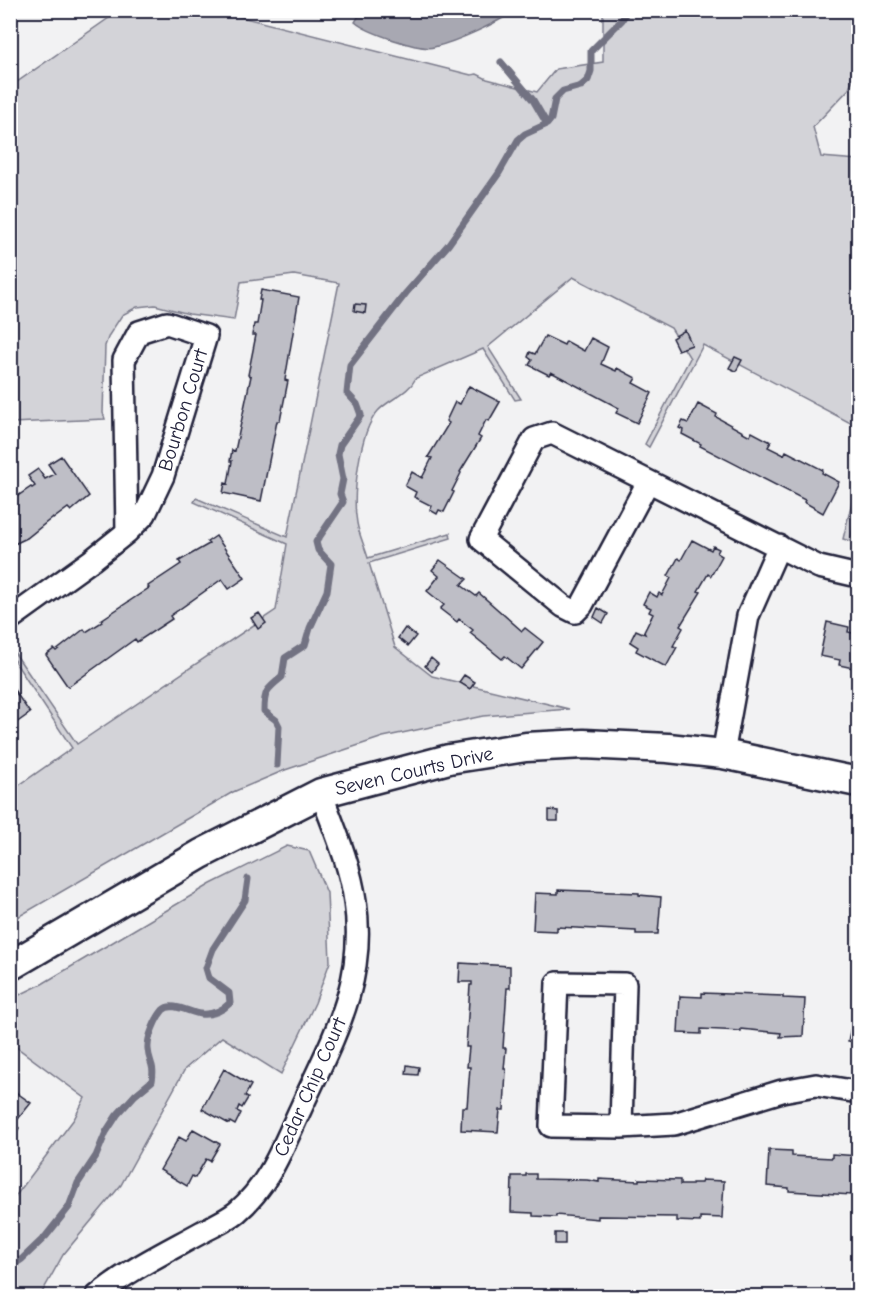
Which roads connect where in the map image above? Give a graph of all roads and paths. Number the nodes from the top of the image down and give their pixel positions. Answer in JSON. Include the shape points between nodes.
{"nodes":[{"id":1,"x":648,"y":482,"type":"junction"},
{"id":2,"x":128,"y":532,"type":"junction"},
{"id":3,"x":779,"y":546,"type":"junction"},
{"id":4,"x":858,"y":576,"type":"edge"},
{"id":5,"x":10,"y":619,"type":"edge"},
{"id":6,"x":723,"y":754,"type":"junction"},
{"id":7,"x":858,"y":782,"type":"edge"},
{"id":8,"x":321,"y":793,"type":"junction"},
{"id":9,"x":10,"y":966,"type":"edge"},
{"id":10,"x":858,"y":1092,"type":"edge"},
{"id":11,"x":621,"y":1127,"type":"junction"},
{"id":12,"x":97,"y":1296,"type":"edge"}],
"edges":[{"from":1,"to":1,"type":"street","via":[[574,612],[481,538],[534,440],[552,433]]},
{"from":1,"to":3,"type":"street"},
{"from":2,"to":2,"type":"street","name":"Bourbon Court","via":[[145,514],[163,476],[206,336],[167,323],[139,332],[124,360]]},
{"from":2,"to":5,"type":"street","name":"Bourbon Court"},
{"from":3,"to":4,"type":"street","via":[[819,567]]},
{"from":3,"to":6,"type":"street","via":[[748,616]]},
{"from":6,"to":7,"type":"street","name":"Seven Courts Drive"},
{"from":6,"to":8,"type":"street","name":"Seven Courts Drive","via":[[584,744],[526,747],[449,759]]},
{"from":8,"to":9,"type":"street","name":"Seven Courts Drive","via":[[201,854]]},
{"from":8,"to":12,"type":"street","name":"Cedar Chip Court","via":[[347,864],[358,935],[352,990],[337,1030],[274,1167],[250,1200],[234,1214],[127,1274]]},
{"from":10,"to":11,"type":"street","via":[[816,1085],[782,1091],[674,1124]]},
{"from":11,"to":11,"type":"street","via":[[551,1126],[556,983],[625,984]]}]}
